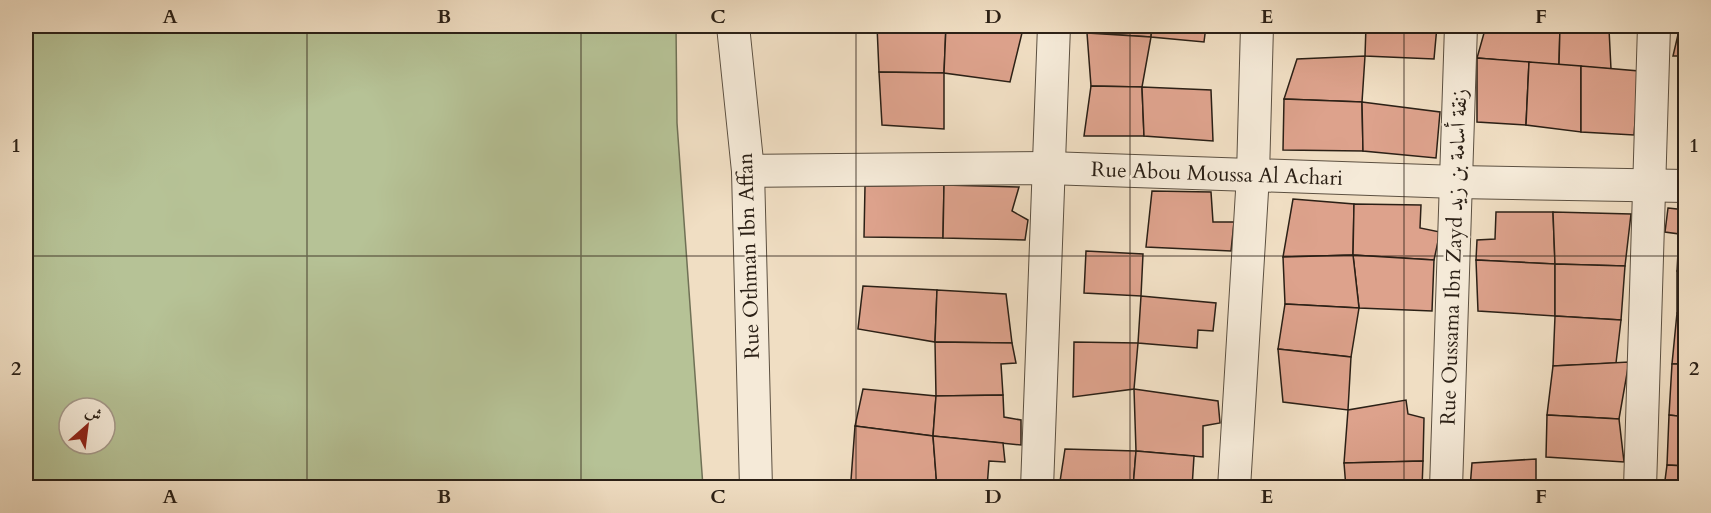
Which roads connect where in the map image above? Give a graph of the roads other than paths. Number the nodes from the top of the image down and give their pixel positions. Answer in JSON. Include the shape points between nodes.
{"nodes":[{"id":1,"x":733,"y":26,"type":"edge"},
{"id":2,"x":1054,"y":26,"type":"edge"},
{"id":3,"x":1257,"y":26,"type":"edge"},
{"id":4,"x":1461,"y":26,"type":"edge"},
{"id":5,"x":1654,"y":26,"type":"edge"},
{"id":6,"x":1048,"y":168,"type":"junction"},
{"id":7,"x":747,"y":171,"type":"junction"},
{"id":8,"x":1253,"y":175,"type":"junction"},
{"id":9,"x":1457,"y":182,"type":"junction"},
{"id":10,"x":1648,"y":185,"type":"junction"},
{"id":11,"x":1686,"y":186,"type":"edge"},
{"id":12,"x":756,"y":488,"type":"edge"},
{"id":13,"x":1037,"y":488,"type":"edge"},
{"id":14,"x":1234,"y":488,"type":"edge"},
{"id":15,"x":1446,"y":488,"type":"edge"},
{"id":16,"x":1640,"y":488,"type":"edge"}],
"edges":[{"from":1,"to":7,"type":"street","name":"Rue Othman Ibn Affan"},
{"from":2,"to":6,"type":"street"},
{"from":3,"to":8,"type":"street"},
{"from":4,"to":9,"type":"street","name":"Rue Oussama Ibn Zayd زنقة أسامة بن زيد"},
{"from":5,"to":10,"type":"street"},
{"from":6,"to":7,"type":"street","name":"Rue Abou Moussa Al Achari"},
{"from":6,"to":8,"type":"street","name":"Rue Abou Moussa Al Achari"},
{"from":6,"to":13,"type":"street"},
{"from":7,"to":12,"type":"street","name":"Rue Othman Ibn Affan"},
{"from":8,"to":9,"type":"street","name":"Rue Abou Moussa Al Achari"},
{"from":8,"to":14,"type":"street"},
{"from":9,"to":10,"type":"street","name":"Rue Abou Moussa Al Achari"},
{"from":9,"to":15,"type":"street","name":"Rue Oussama Ibn Zayd زنقة أسامة بن زيد"},
{"from":10,"to":11,"type":"street","name":"Rue Abou Moussa Al Achari"},
{"from":10,"to":16,"type":"street"}]}
